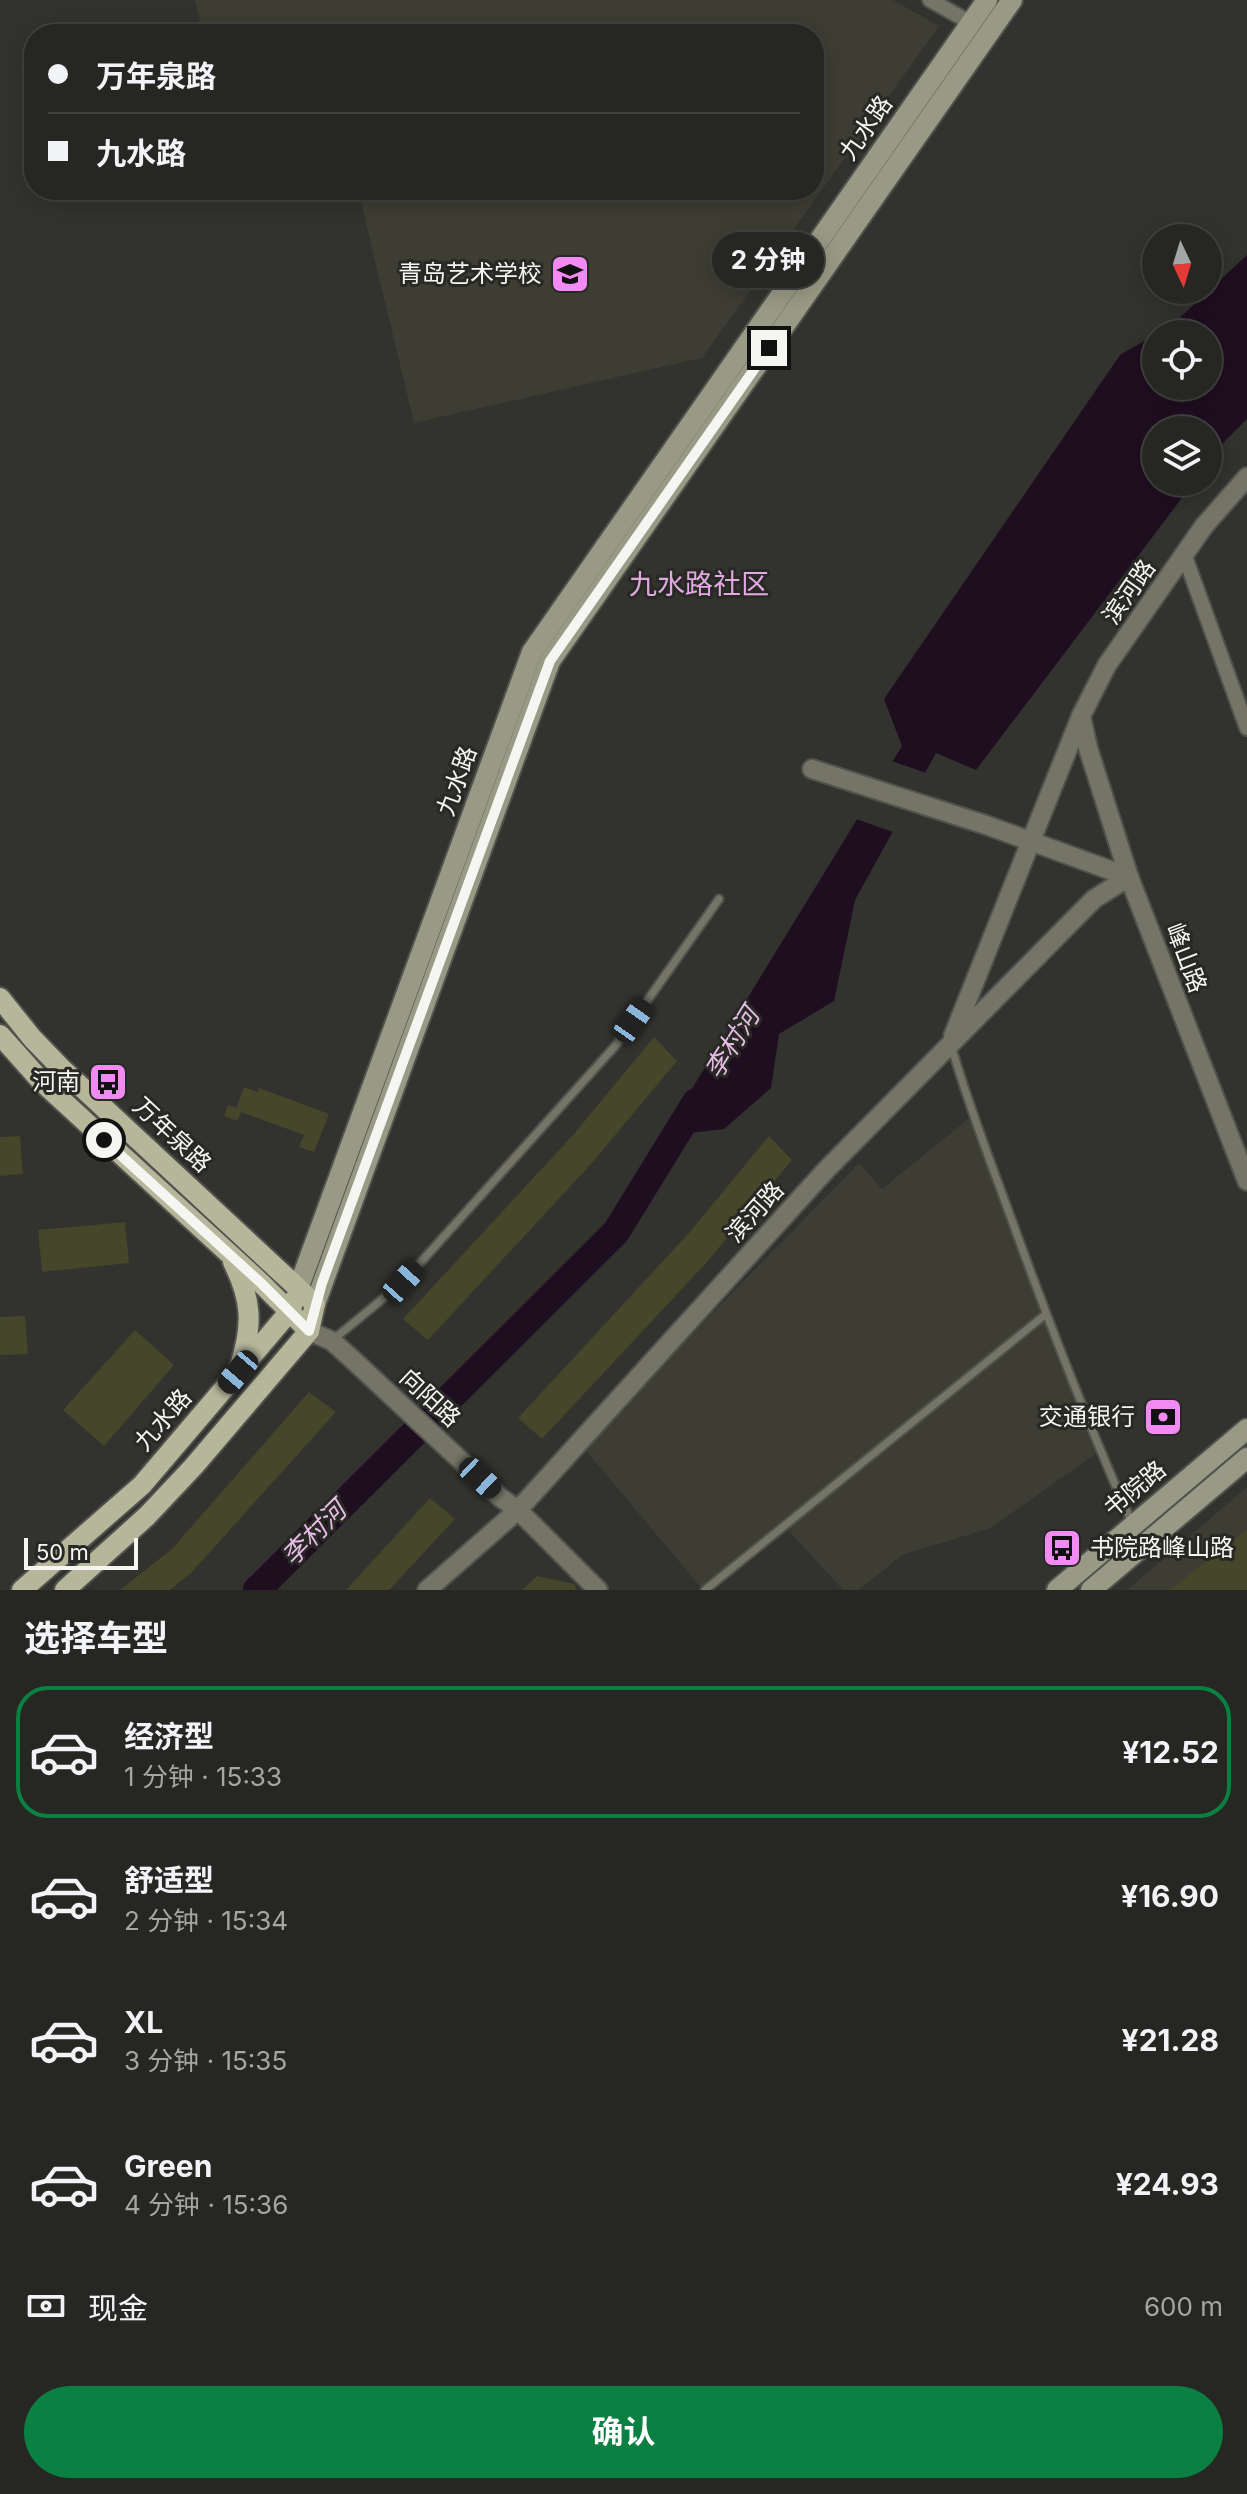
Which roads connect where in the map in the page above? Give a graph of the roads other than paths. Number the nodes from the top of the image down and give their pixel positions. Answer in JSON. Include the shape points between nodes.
{"nodes":[{"id":1,"x":930,"y":0,"type":"edge"},
{"id":2,"x":987,"y":0,"type":"edge"},
{"id":3,"x":1012,"y":0,"type":"edge"},
{"id":4,"x":971,"y":23,"type":"junction"},
{"id":5,"x":1247,"y":477,"type":"edge"},
{"id":6,"x":1184,"y":554,"type":"junction"},
{"id":7,"x":1081,"y":716,"type":"junction"},
{"id":8,"x":1247,"y":728,"type":"edge"},
{"id":9,"x":812,"y":769,"type":"dead end"},
{"id":10,"x":1031,"y":842,"type":"junction"},
{"id":11,"x":1129,"y":877,"type":"junction"},
{"id":12,"x":719,"y":899,"type":"dead end"},
{"id":13,"x":0,"y":998,"type":"edge"},
{"id":14,"x":0,"y":1035,"type":"edge"},
{"id":15,"x":950,"y":1043,"type":"junction"},
{"id":16,"x":1247,"y":1181,"type":"edge"},
{"id":17,"x":229,"y":1255,"type":"junction"},
{"id":18,"x":298,"y":1289,"type":"junction"},
{"id":19,"x":315,"y":1304,"type":"junction"},
{"id":20,"x":290,"y":1311,"type":"junction"},
{"id":21,"x":1046,"y":1314,"type":"junction"},
{"id":22,"x":309,"y":1331,"type":"junction"},
{"id":23,"x":332,"y":1341,"type":"junction"},
{"id":24,"x":238,"y":1372,"type":"junction"},
{"id":25,"x":1247,"y":1429,"type":"edge"},
{"id":26,"x":1247,"y":1458,"type":"edge"},
{"id":27,"x":518,"y":1510,"type":"junction"},
{"id":28,"x":1133,"y":1525,"type":"junction"},
{"id":29,"x":22,"y":1590,"type":"edge"},
{"id":30,"x":65,"y":1590,"type":"edge"},
{"id":31,"x":427,"y":1590,"type":"edge"},
{"id":32,"x":598,"y":1590,"type":"edge"},
{"id":33,"x":705,"y":1590,"type":"edge"},
{"id":34,"x":1057,"y":1590,"type":"edge"},
{"id":35,"x":1091,"y":1590,"type":"edge"}],
"edges":[{"from":1,"to":4,"type":"street"},
{"from":2,"to":4,"type":"main road","name":"九水路"},
{"from":3,"to":19,"type":"main road","name":"九水路","via":[[550,661]]},
{"from":4,"to":18,"type":"main road","name":"九水路","via":[[532,652]]},
{"from":5,"to":6,"type":"street","name":"滨河路"},
{"from":6,"to":7,"type":"street","name":"滨河路","via":[[1107,665]]},
{"from":6,"to":8,"type":"street"},
{"from":7,"to":10,"type":"street","name":"滨河路"},
{"from":7,"to":11,"type":"street","name":"峰山路"},
{"from":9,"to":10,"type":"street"},
{"from":10,"to":11,"type":"street"},
{"from":10,"to":15,"type":"street","name":"滨河路"},
{"from":11,"to":15,"type":"street","name":"滨河路","via":[[1094,899]]},
{"from":11,"to":16,"type":"street","name":"峰山路"},
{"from":12,"to":23,"type":"lane","via":[[616,1045],[403,1282]]},
{"from":13,"to":18,"type":"main road","name":"万年泉路","via":[[61,1068]]},
{"from":14,"to":17,"type":"main road","name":"万年泉路","via":[[42,1082]]},
{"from":15,"to":21,"type":"lane"},
{"from":15,"to":27,"type":"street","name":"滨河路","via":[[826,1170]]},
{"from":17,"to":20,"type":"main road","name":"万年泉路"},
{"from":17,"to":24,"type":"main road","via":[[244,1284],[250,1314]]},
{"from":18,"to":19,"type":"main road","name":"万年泉路"},
{"from":18,"to":20,"type":"main road","name":"九水路"},
{"from":19,"to":22,"type":"main road","name":"九水路"},
{"from":19,"to":23,"type":"street","name":"向阳路"},
{"from":20,"to":22,"type":"main road","name":"万年泉路"},
{"from":20,"to":24,"type":"main road","name":"九水路"},
{"from":21,"to":28,"type":"lane"},
{"from":21,"to":33,"type":"lane"},
{"from":22,"to":23,"type":"street","name":"向阳路"},
{"from":22,"to":30,"type":"main road","name":"九水路","via":[[147,1516]]},
{"from":23,"to":27,"type":"street","name":"向阳路"},
{"from":24,"to":29,"type":"main road","name":"九水路","via":[[142,1485]]},
{"from":25,"to":28,"type":"main road","name":"书院路"},
{"from":26,"to":35,"type":"main road","name":"书院路"},
{"from":27,"to":31,"type":"street","name":"滨河路"},
{"from":27,"to":32,"type":"street","name":"向阳路"},
{"from":28,"to":34,"type":"main road","name":"书院路"}]}
